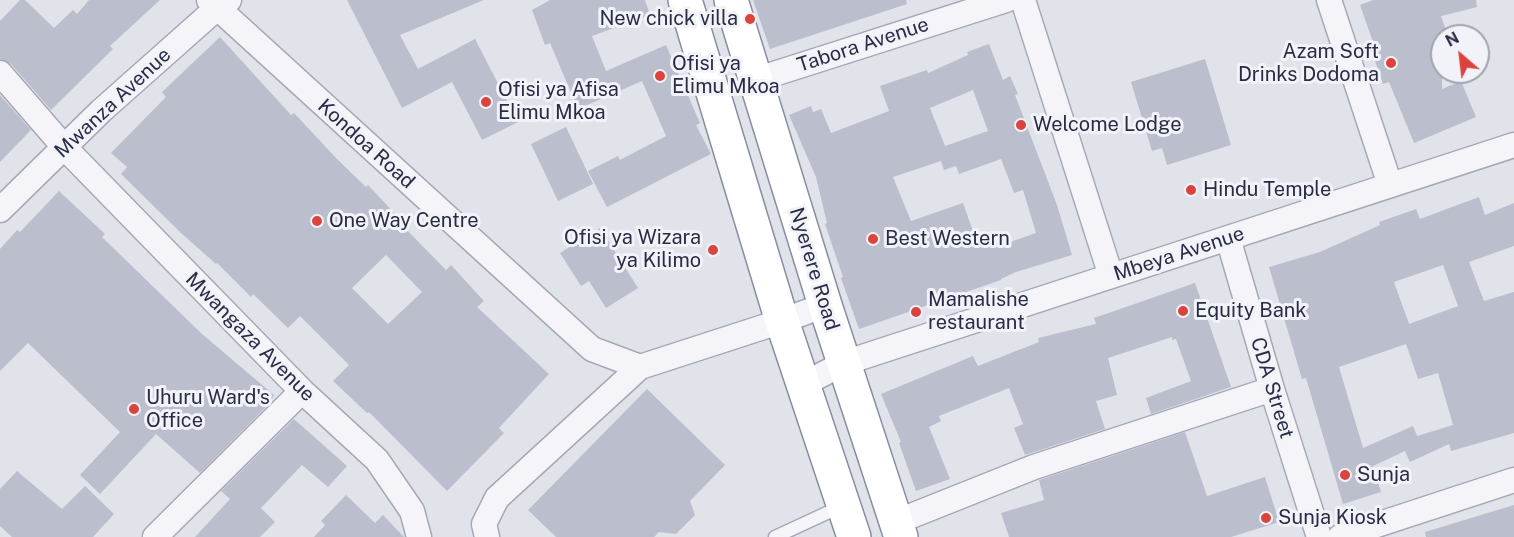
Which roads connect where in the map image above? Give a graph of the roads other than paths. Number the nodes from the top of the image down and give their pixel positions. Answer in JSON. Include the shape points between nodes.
{"nodes":[{"id":1,"x":685,"y":0,"type":"edge"},
{"id":2,"x":731,"y":0,"type":"edge"},
{"id":3,"x":1006,"y":0,"type":"edge"},
{"id":4,"x":1023,"y":0,"type":"edge"},
{"id":5,"x":1329,"y":0,"type":"edge"},
{"id":6,"x":218,"y":3,"type":"edge"},
{"id":7,"x":0,"y":73,"type":"edge"},
{"id":8,"x":755,"y":80,"type":"junction"},
{"id":9,"x":1514,"y":145,"type":"edge"},
{"id":10,"x":65,"y":148,"type":"junction"},
{"id":11,"x":1390,"y":185,"type":"junction"},
{"id":12,"x":0,"y":210,"type":"edge"},
{"id":13,"x":1228,"y":238,"type":"junction"},
{"id":14,"x":1111,"y":276,"type":"junction"},
{"id":15,"x":825,"y":305,"type":"junction"},
{"id":16,"x":782,"y":321,"type":"junction"},
{"id":17,"x":844,"y":363,"type":"junction"},
{"id":18,"x":640,"y":367,"type":"junction"},
{"id":19,"x":804,"y":384,"type":"junction"},
{"id":20,"x":1272,"y":389,"type":"junction"},
{"id":21,"x":302,"y":391,"type":"junction"},
{"id":22,"x":1514,"y":480,"type":"edge"},
{"id":23,"x":843,"y":505,"type":"junction"},
{"id":24,"x":899,"y":530,"type":"edge"},
{"id":25,"x":155,"y":537,"type":"edge"},
{"id":26,"x":419,"y":537,"type":"edge"},
{"id":27,"x":487,"y":537,"type":"edge"},
{"id":28,"x":775,"y":537,"type":"edge"},
{"id":29,"x":854,"y":537,"type":"edge"},
{"id":30,"x":1319,"y":537,"type":"edge"},
{"id":31,"x":1340,"y":537,"type":"edge"}],
"edges":[{"from":1,"to":16,"type":"highway"},
{"from":2,"to":8,"type":"highway","name":"Nyerere Road"},
{"from":3,"to":8,"type":"street","name":"Tabora Avenue"},
{"from":4,"to":14,"type":"street"},
{"from":5,"to":11,"type":"street"},
{"from":6,"to":10,"type":"street","name":"Mwanza Avenue"},
{"from":6,"to":18,"type":"street","name":"Kondoa Road","via":[[592,349]]},
{"from":7,"to":10,"type":"street","name":"Mwangaza Avenue"},
{"from":8,"to":15,"type":"highway","name":"Nyerere Road"},
{"from":9,"to":11,"type":"street","name":"Mbeya Avenue"},
{"from":10,"to":12,"type":"street","name":"Mwanza Avenue"},
{"from":10,"to":21,"type":"street","name":"Mwangaza Avenue"},
{"from":11,"to":13,"type":"street","name":"Mbeya Avenue"},
{"from":13,"to":14,"type":"street","name":"Mbeya Avenue"},
{"from":13,"to":20,"type":"street","name":"CDA Street"},
{"from":14,"to":17,"type":"street","name":"Mbeya Avenue"},
{"from":15,"to":16,"type":"street"},
{"from":15,"to":17,"type":"highway","name":"Nyerere Road"},
{"from":16,"to":18,"type":"street"},
{"from":16,"to":19,"type":"highway"},
{"from":17,"to":19,"type":"street","name":"Mbeya Avenue"},
{"from":17,"to":24,"type":"highway","name":"Nyerere Road"},
{"from":18,"to":27,"type":"street","via":[[497,498],[484,524]]},
{"from":19,"to":23,"type":"highway"},
{"from":20,"to":24,"type":"street","via":[[1034,467]]},
{"from":20,"to":30,"type":"street","name":"CDA Street"},
{"from":21,"to":25,"type":"street"},
{"from":21,"to":26,"type":"street","name":"Mwangaza Avenue","via":[[377,460],[412,511]]},
{"from":22,"to":31,"type":"street"},
{"from":23,"to":28,"type":"lane"},
{"from":23,"to":29,"type":"highway"}]}
